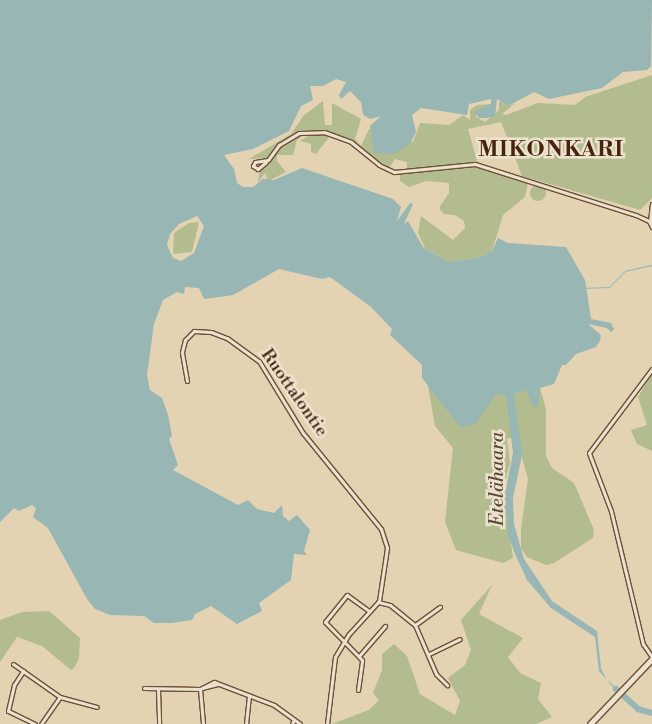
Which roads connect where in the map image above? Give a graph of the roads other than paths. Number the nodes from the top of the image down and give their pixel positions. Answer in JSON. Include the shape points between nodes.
{"nodes":[{"id":1,"x":266,"y":162,"type":"dead end"},
{"id":2,"x":652,"y":204,"type":"edge"},
{"id":3,"x":650,"y":222,"type":"junction"},
{"id":4,"x":652,"y":227,"type":"edge"},
{"id":5,"x":652,"y":369,"type":"edge"},
{"id":6,"x":187,"y":381,"type":"dead end"},
{"id":7,"x":380,"y":601,"type":"junction"},
{"id":8,"x":440,"y":607,"type":"dead end"},
{"id":9,"x":368,"y":611,"type":"junction"},
{"id":10,"x":415,"y":625,"type":"junction"},
{"id":11,"x":385,"y":626,"type":"dead end"},
{"id":12,"x":460,"y":639,"type":"dead end"},
{"id":13,"x":343,"y":641,"type":"junction"},
{"id":14,"x":429,"y":654,"type":"junction"},
{"id":15,"x":359,"y":656,"type":"junction"},
{"id":16,"x":652,"y":658,"type":"edge"},
{"id":17,"x":13,"y":664,"type":"dead end"},
{"id":18,"x":23,"y":671,"type":"junction"},
{"id":19,"x":218,"y":684,"type":"junction"},
{"id":20,"x":447,"y":684,"type":"dead end"},
{"id":21,"x":144,"y":688,"type":"dead end"},
{"id":22,"x":201,"y":688,"type":"junction"},
{"id":23,"x":158,"y":690,"type":"junction"},
{"id":24,"x":358,"y":690,"type":"dead end"},
{"id":25,"x":249,"y":695,"type":"junction"},
{"id":26,"x":60,"y":698,"type":"junction"},
{"id":27,"x":96,"y":707,"type":"dead end"},
{"id":28,"x":294,"y":719,"type":"junction"},
{"id":29,"x":35,"y":724,"type":"edge"},
{"id":30,"x":41,"y":724,"type":"edge"},
{"id":31,"x":159,"y":724,"type":"edge"},
{"id":32,"x":203,"y":724,"type":"edge"},
{"id":33,"x":246,"y":724,"type":"edge"},
{"id":34,"x":292,"y":724,"type":"edge"},
{"id":35,"x":300,"y":724,"type":"edge"},
{"id":36,"x":328,"y":724,"type":"edge"},
{"id":37,"x":590,"y":724,"type":"edge"}],
"edges":[{"from":1,"to":3,"type":"street","via":[[280,145],[299,133],[324,132],[347,140],[394,172],[475,164]]},
{"from":2,"to":3,"type":"street"},
{"from":3,"to":4,"type":"street"},
{"from":5,"to":16,"type":"street","via":[[589,453],[612,516],[642,644]]},
{"from":6,"to":7,"type":"street","name":"Ruottalontie","via":[[182,352],[185,340],[194,331],[211,332],[227,338],[259,361],[303,433],[381,529],[387,554]]},
{"from":7,"to":9,"type":"street"},
{"from":7,"to":10,"type":"street"},
{"from":8,"to":10,"type":"street"},
{"from":9,"to":13,"type":"street"},
{"from":9,"to":13,"type":"street","via":[[349,595],[328,617],[326,626]]},
{"from":10,"to":14,"type":"street"},
{"from":11,"to":15,"type":"street"},
{"from":12,"to":14,"type":"street"},
{"from":13,"to":15,"type":"street"},
{"from":13,"to":36,"type":"street","via":[[331,668]]},
{"from":14,"to":20,"type":"street","via":[[436,674]]},
{"from":15,"to":24,"type":"street","via":[[363,664]]},
{"from":16,"to":37,"type":"street"},
{"from":17,"to":18,"type":"street"},
{"from":18,"to":26,"type":"street"},
{"from":18,"to":29,"type":"street","via":[[14,685],[8,711]]},
{"from":19,"to":22,"type":"street"},
{"from":19,"to":22,"type":"street","via":[[208,682]]},
{"from":19,"to":25,"type":"street"},
{"from":21,"to":23,"type":"street"},
{"from":22,"to":23,"type":"street"},
{"from":22,"to":32,"type":"street"},
{"from":23,"to":31,"type":"street"},
{"from":25,"to":28,"type":"street","via":[[274,705]]},
{"from":25,"to":33,"type":"street"},
{"from":26,"to":27,"type":"street"},
{"from":26,"to":30,"type":"street"},
{"from":28,"to":34,"type":"street"},
{"from":28,"to":35,"type":"street"}]}
